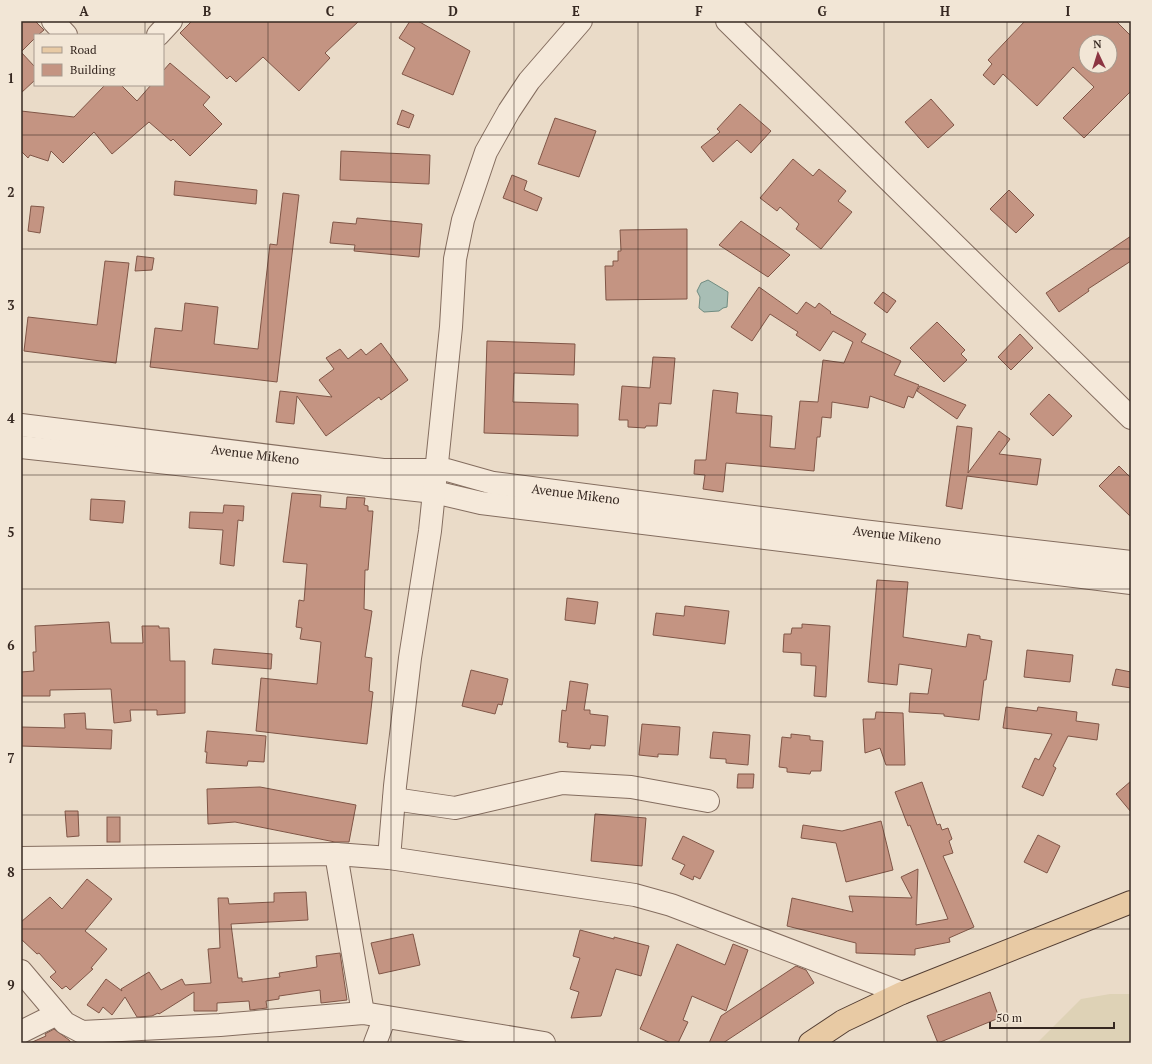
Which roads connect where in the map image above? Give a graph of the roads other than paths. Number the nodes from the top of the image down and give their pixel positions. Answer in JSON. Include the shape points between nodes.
{"nodes":[{"id":1,"x":53,"y":21,"type":"edge"},
{"id":2,"x":171,"y":21,"type":"edge"},
{"id":3,"x":581,"y":21,"type":"edge"},
{"id":4,"x":727,"y":21,"type":"edge"},
{"id":5,"x":65,"y":34,"type":"edge"},
{"id":6,"x":159,"y":34,"type":"edge"},
{"id":7,"x":1131,"y":418,"type":"edge"},
{"id":8,"x":21,"y":425,"type":"edge"},
{"id":9,"x":21,"y":447,"type":"edge"},
{"id":10,"x":435,"y":470,"type":"junction"},
{"id":11,"x":434,"y":492,"type":"junction"},
{"id":12,"x":1131,"y":562,"type":"edge"},
{"id":13,"x":1131,"y":583,"type":"edge"},
{"id":14,"x":394,"y":799,"type":"junction"},
{"id":15,"x":708,"y":801,"type":"dead end"},
{"id":16,"x":336,"y":854,"type":"junction"},
{"id":17,"x":21,"y":858,"type":"edge"},
{"id":18,"x":389,"y":858,"type":"junction"},
{"id":19,"x":1131,"y":902,"type":"edge"},
{"id":20,"x":21,"y":971,"type":"edge"},
{"id":21,"x":902,"y":993,"type":"junction"},
{"id":22,"x":363,"y":1013,"type":"junction"},
{"id":23,"x":57,"y":1014,"type":"junction"},
{"id":24,"x":385,"y":1017,"type":"junction"},
{"id":25,"x":21,"y":1032,"type":"edge"},
{"id":26,"x":222,"y":1034,"type":"edge"},
{"id":27,"x":89,"y":1038,"type":"edge"},
{"id":28,"x":375,"y":1043,"type":"edge"},
{"id":29,"x":544,"y":1043,"type":"edge"},
{"id":30,"x":810,"y":1043,"type":"edge"}],
"edges":[{"from":1,"to":5,"type":"street"},
{"from":2,"to":6,"type":"street"},
{"from":3,"to":10,"type":"street","via":[[529,81],[509,111],[486,152],[462,220],[455,259],[450,335]]},
{"from":4,"to":7,"type":"street"},
{"from":8,"to":10,"type":"street","name":"Avenue Mikeno","via":[[383,470]]},
{"from":9,"to":11,"type":"street","name":"Avenue Mikeno"},
{"from":10,"to":11,"type":"street"},
{"from":10,"to":12,"type":"street","name":"Avenue Mikeno","via":[[447,470],[501,484],[862,531]]},
{"from":11,"to":13,"type":"street","name":"Avenue Mikeno","via":[[481,503]]},
{"from":11,"to":14,"type":"street","via":[[410,658]]},
{"from":14,"to":15,"type":"street","via":[[455,808],[562,783],[632,788]]},
{"from":14,"to":18,"type":"street"},
{"from":16,"to":17,"type":"street"},
{"from":16,"to":18,"type":"street"},
{"from":16,"to":22,"type":"street"},
{"from":18,"to":21,"type":"street","via":[[635,894],[671,905]]},
{"from":19,"to":21,"type":"main road"},
{"from":20,"to":23,"type":"street"},
{"from":21,"to":30,"type":"main road","via":[[843,1021]]},
{"from":22,"to":24,"type":"street"},
{"from":22,"to":26,"type":"street"},
{"from":23,"to":25,"type":"street"},
{"from":23,"to":27,"type":"street","via":[[65,1023]]},
{"from":24,"to":28,"type":"street"},
{"from":24,"to":29,"type":"street"},
{"from":26,"to":27,"type":"street"}]}
